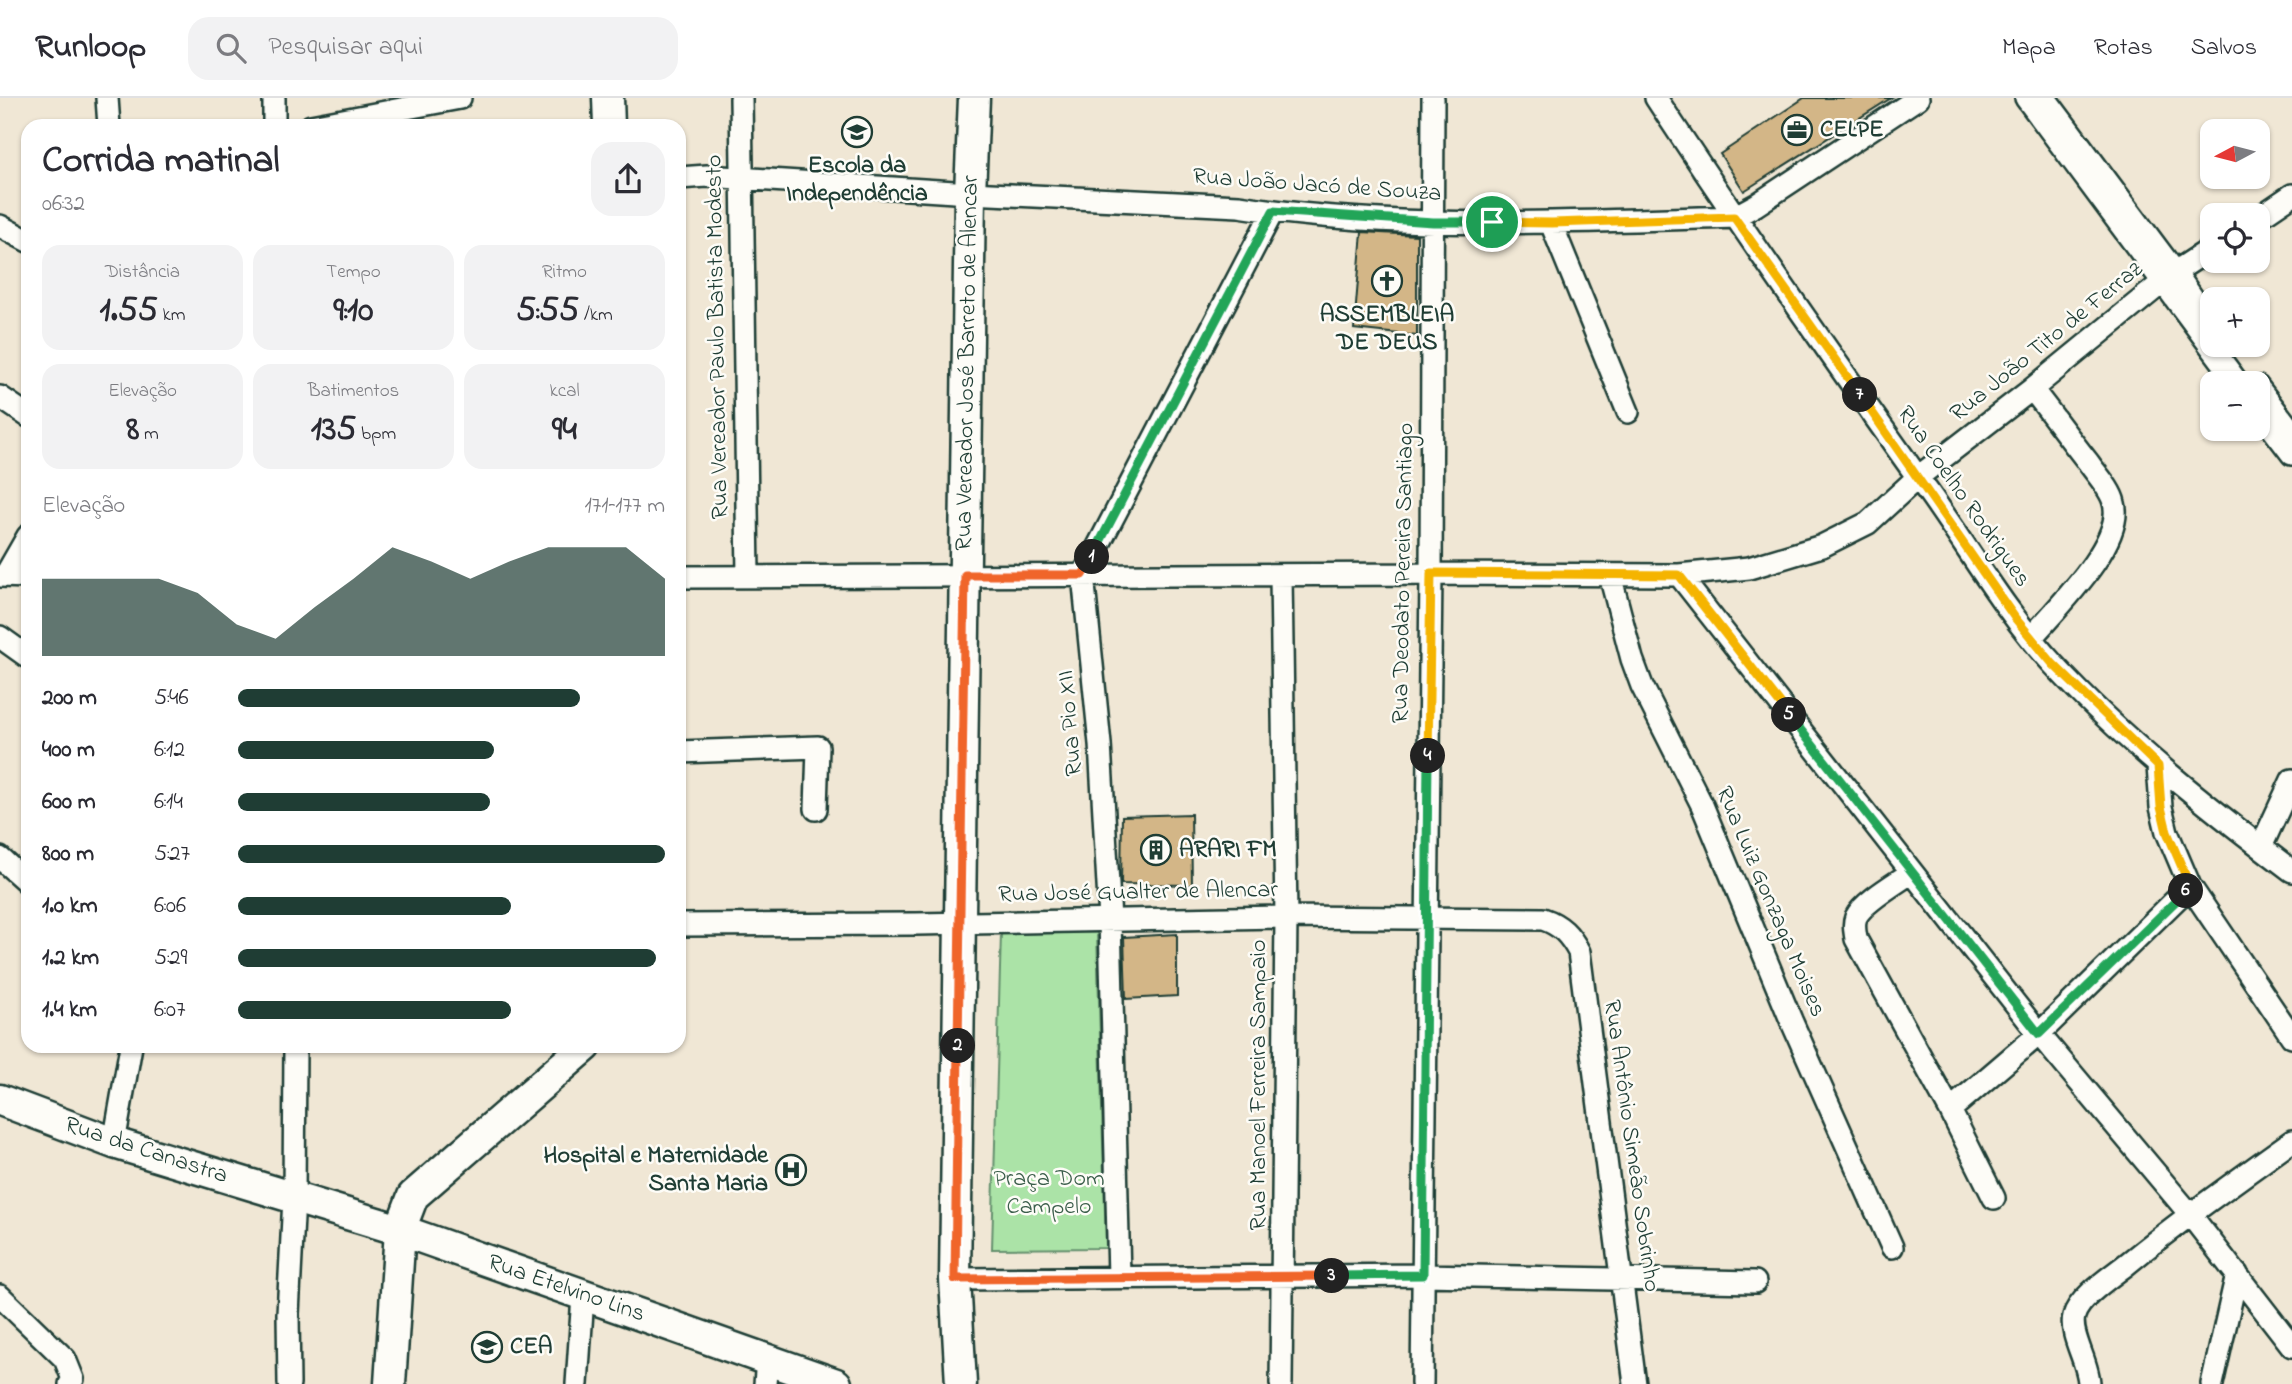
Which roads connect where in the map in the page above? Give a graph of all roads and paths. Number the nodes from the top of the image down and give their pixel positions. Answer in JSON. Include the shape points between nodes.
{"nodes":[{"id":1,"x":107,"y":98,"type":"edge"},
{"id":2,"x":274,"y":98,"type":"edge"},
{"id":3,"x":460,"y":98,"type":"edge"},
{"id":4,"x":608,"y":98,"type":"edge"},
{"id":5,"x":741,"y":98,"type":"edge"},
{"id":6,"x":974,"y":98,"type":"edge"},
{"id":7,"x":1433,"y":98,"type":"edge"},
{"id":8,"x":1656,"y":98,"type":"edge"},
{"id":9,"x":1918,"y":98,"type":"edge"},
{"id":10,"x":2026,"y":98,"type":"edge"},
{"id":11,"x":2045,"y":98,"type":"edge"},
{"id":12,"x":109,"y":119,"type":"edge"},
{"id":13,"x":274,"y":119,"type":"edge"},
{"id":14,"x":349,"y":119,"type":"edge"},
{"id":15,"x":609,"y":119,"type":"edge"},
{"id":16,"x":686,"y":178,"type":"edge"},
{"id":17,"x":742,"y":179,"type":"junction"},
{"id":18,"x":970,"y":193,"type":"junction"},
{"id":19,"x":2292,"y":195,"type":"edge"},
{"id":20,"x":2270,"y":210,"type":"edge"},
{"id":21,"x":1273,"y":211,"type":"junction"},
{"id":22,"x":1734,"y":217,"type":"junction"},
{"id":23,"x":1433,"y":222,"type":"junction"},
{"id":24,"x":1552,"y":223,"type":"junction"},
{"id":25,"x":0,"y":226,"type":"edge"},
{"id":26,"x":21,"y":237,"type":"edge"},
{"id":27,"x":2200,"y":256,"type":"edge"},
{"id":28,"x":2169,"y":278,"type":"junction"},
{"id":29,"x":2200,"y":313,"type":"edge"},
{"id":30,"x":2230,"y":371,"type":"edge"},
{"id":31,"x":2032,"y":388,"type":"junction"},
{"id":32,"x":0,"y":397,"type":"edge"},
{"id":33,"x":2270,"y":403,"type":"edge"},
{"id":34,"x":21,"y":411,"type":"edge"},
{"id":35,"x":1628,"y":412,"type":"dead end"},
{"id":36,"x":2270,"y":424,"type":"edge"},
{"id":37,"x":2292,"y":432,"type":"edge"},
{"id":38,"x":2292,"y":454,"type":"edge"},
{"id":39,"x":1918,"y":477,"type":"junction"},
{"id":40,"x":21,"y":547,"type":"edge"},
{"id":41,"x":1431,"y":573,"type":"junction"},
{"id":42,"x":965,"y":575,"type":"junction"},
{"id":43,"x":1083,"y":575,"type":"junction"},
{"id":44,"x":1610,"y":575,"type":"junction"},
{"id":45,"x":1679,"y":575,"type":"junction"},
{"id":46,"x":3,"y":576,"type":"edge"},
{"id":47,"x":748,"y":576,"type":"junction"},
{"id":48,"x":1281,"y":576,"type":"junction"},
{"id":49,"x":21,"y":577,"type":"edge"},
{"id":50,"x":686,"y":577,"type":"edge"},
{"id":51,"x":0,"y":637,"type":"edge"},
{"id":52,"x":2031,"y":638,"type":"junction"},
{"id":53,"x":21,"y":652,"type":"edge"},
{"id":54,"x":686,"y":752,"type":"edge"},
{"id":55,"x":2158,"y":766,"type":"junction"},
{"id":56,"x":2292,"y":780,"type":"edge"},
{"id":57,"x":816,"y":809,"type":"dead end"},
{"id":58,"x":2261,"y":848,"type":"junction"},
{"id":59,"x":0,"y":858,"type":"edge"},
{"id":60,"x":2292,"y":871,"type":"edge"},
{"id":61,"x":1912,"y":872,"type":"junction"},
{"id":62,"x":21,"y":877,"type":"edge"},
{"id":63,"x":2190,"y":886,"type":"junction"},
{"id":64,"x":1286,"y":917,"type":"junction"},
{"id":65,"x":1426,"y":918,"type":"junction"},
{"id":66,"x":1110,"y":920,"type":"junction"},
{"id":67,"x":960,"y":922,"type":"junction"},
{"id":68,"x":1556,"y":923,"type":"joint"},
{"id":69,"x":686,"y":925,"type":"edge"},
{"id":70,"x":2039,"y":1034,"type":"junction"},
{"id":71,"x":2292,"y":1037,"type":"edge"},
{"id":72,"x":130,"y":1053,"type":"edge"},
{"id":73,"x":295,"y":1053,"type":"edge"},
{"id":74,"x":578,"y":1053,"type":"edge"},
{"id":75,"x":0,"y":1101,"type":"edge"},
{"id":76,"x":1950,"y":1110,"type":"junction"},
{"id":77,"x":2292,"y":1141,"type":"edge"},
{"id":78,"x":114,"y":1143,"type":"junction"},
{"id":79,"x":294,"y":1198,"type":"junction"},
{"id":80,"x":1994,"y":1198,"type":"dead end"},
{"id":81,"x":2189,"y":1213,"type":"junction"},
{"id":82,"x":400,"y":1230,"type":"junction"},
{"id":83,"x":1892,"y":1247,"type":"dead end"},
{"id":84,"x":2237,"y":1274,"type":"junction"},
{"id":85,"x":1423,"y":1275,"type":"junction"},
{"id":86,"x":1284,"y":1276,"type":"junction"},
{"id":87,"x":1119,"y":1277,"type":"junction"},
{"id":88,"x":955,"y":1279,"type":"junction"},
{"id":89,"x":1623,"y":1280,"type":"junction"},
{"id":90,"x":1755,"y":1282,"type":"dead end"},
{"id":91,"x":0,"y":1296,"type":"edge"},
{"id":92,"x":583,"y":1296,"type":"junction"},
{"id":93,"x":2292,"y":1346,"type":"edge"},
{"id":94,"x":766,"y":1371,"type":"edge"},
{"id":95,"x":70,"y":1384,"type":"edge"},
{"id":96,"x":289,"y":1384,"type":"edge"},
{"id":97,"x":390,"y":1384,"type":"edge"},
{"id":98,"x":578,"y":1384,"type":"edge"},
{"id":99,"x":836,"y":1384,"type":"edge"},
{"id":100,"x":961,"y":1384,"type":"edge"},
{"id":101,"x":1281,"y":1384,"type":"edge"},
{"id":102,"x":1422,"y":1384,"type":"edge"},
{"id":103,"x":1635,"y":1384,"type":"edge"},
{"id":104,"x":2090,"y":1384,"type":"edge"},
{"id":105,"x":2211,"y":1384,"type":"edge"}],
"edges":[{"from":1,"to":12,"type":"street"},
{"from":2,"to":13,"type":"street"},
{"from":3,"to":14,"type":"street"},
{"from":4,"to":15,"type":"main road"},
{"from":5,"to":17,"type":"street","name":"Rua Vereador Paulo Batista Modesto"},
{"from":6,"to":18,"type":"main road","name":"Rua Vereador José Barreto de Alencar"},
{"from":7,"to":23,"type":"street","name":"Rua Deodato Pereira Santiago"},
{"from":8,"to":22,"type":"street","name":"Rua Coelho Rodrigues"},
{"from":9,"to":22,"type":"street","name":"Rua João Jacó de Souza"},
{"from":10,"to":28,"type":"street"},
{"from":11,"to":28,"type":"street"},
{"from":16,"to":17,"type":"street","name":"Rua João Jacó de Souza"},
{"from":17,"to":18,"type":"street","name":"Rua João Jacó de Souza"},
{"from":17,"to":47,"type":"street","name":"Rua Vereador Paulo Batista Modesto"},
{"from":18,"to":21,"type":"street","name":"Rua João Jacó de Souza"},
{"from":18,"to":42,"type":"main road","name":"Rua Vereador José Barreto de Alencar"},
{"from":19,"to":20,"type":"street"},
{"from":21,"to":23,"type":"street","name":"Rua João Jacó de Souza"},
{"from":21,"to":43,"type":"street"},
{"from":22,"to":24,"type":"street","name":"Rua João Jacó de Souza"},
{"from":22,"to":39,"type":"street","name":"Rua Coelho Rodrigues"},
{"from":23,"to":24,"type":"street","name":"Rua João Jacó de Souza"},
{"from":23,"to":41,"type":"street","name":"Rua Deodato Pereira Santiago"},
{"from":24,"to":35,"type":"street"},
{"from":25,"to":26,"type":"street"},
{"from":27,"to":28,"type":"street","name":"Rua João Tito de Ferraz"},
{"from":28,"to":29,"type":"street"},
{"from":28,"to":30,"type":"street"},
{"from":28,"to":31,"type":"street","name":"Rua João Tito de Ferraz"},
{"from":31,"to":39,"type":"street","name":"Rua João Tito de Ferraz"},
{"from":31,"to":52,"type":"street","via":[[2099,478],[2114,502],[2115,516],[2103,552]]},
{"from":32,"to":34,"type":"street"},
{"from":33,"to":37,"type":"street"},
{"from":36,"to":38,"type":"street"},
{"from":39,"to":45,"type":"street","name":"Rua João Tito de Ferraz","via":[[1868,523],[1822,546],[1749,568]]},
{"from":39,"to":52,"type":"street","name":"Rua Coelho Rodrigues"},
{"from":40,"to":46,"type":"street"},
{"from":41,"to":44,"type":"street","name":"Rua João Tito de Ferraz"},
{"from":41,"to":48,"type":"street","name":"Rua João Tito de Ferraz"},
{"from":41,"to":65,"type":"street","name":"Rua Deodato Pereira Santiago"},
{"from":42,"to":43,"type":"street","name":"Rua João Tito de Ferraz"},
{"from":42,"to":47,"type":"street","name":"Rua João Tito de Ferraz"},
{"from":42,"to":67,"type":"main road","name":"Rua Vereador José Barreto de Alencar"},
{"from":43,"to":48,"type":"street","name":"Rua João Tito de Ferraz"},
{"from":43,"to":66,"type":"street","name":"Rua Pio XII","via":[[1100,744]]},
{"from":44,"to":45,"type":"street","name":"Rua João Tito de Ferraz"},
{"from":44,"to":83,"type":"street","name":"Rua Luiz Gonzaga Moises","via":[[1642,686],[1702,804]]},
{"from":45,"to":61,"type":"street"},
{"from":46,"to":49,"type":"street"},
{"from":47,"to":50,"type":"street","name":"Rua João Tito de Ferraz"},
{"from":48,"to":64,"type":"street","name":"Rua Manoel Ferreira Sampaio"},
{"from":51,"to":53,"type":"street"},
{"from":52,"to":55,"type":"street","name":"Rua Coelho Rodrigues"},
{"from":54,"to":57,"type":"street","via":[[818,747]]},
{"from":55,"to":58,"type":"street","name":"Rua Coelho Rodrigues"},
{"from":55,"to":63,"type":"street","via":[[2167,832]]},
{"from":56,"to":58,"type":"street"},
{"from":58,"to":60,"type":"street","name":"Rua Coelho Rodrigues"},
{"from":59,"to":62,"type":"street"},
{"from":61,"to":70,"type":"street"},
{"from":61,"to":76,"type":"street","via":[[1864,907],[1853,926]]},
{"from":63,"to":70,"type":"street"},
{"from":63,"to":71,"type":"street"},
{"from":64,"to":65,"type":"street","name":"Rua José Gualter de Alencar"},
{"from":64,"to":66,"type":"street","name":"Rua José Gualter de Alencar"},
{"from":64,"to":86,"type":"street","name":"Rua Manoel Ferreira Sampaio"},
{"from":65,"to":68,"type":"street","name":"Rua José Gualter de Alencar"},
{"from":65,"to":85,"type":"street","name":"Rua Deodato Pereira Santiago"},
{"from":66,"to":67,"type":"street","name":"Rua José Gualter de Alencar"},
{"from":66,"to":87,"type":"street","name":"Rua Pio XII"},
{"from":67,"to":69,"type":"street","name":"Rua José Gualter de Alencar"},
{"from":67,"to":88,"type":"main road","name":"Rua Vereador José Barreto de Alencar"},
{"from":68,"to":89,"type":"street","name":"Rua Antônio Simeão Sobrinho","via":[[1571,936],[1578,952]]},
{"from":70,"to":76,"type":"street"},
{"from":70,"to":81,"type":"street"},
{"from":72,"to":78,"type":"street"},
{"from":73,"to":79,"type":"street"},
{"from":74,"to":82,"type":"main road","via":[[413,1196]]},
{"from":75,"to":78,"type":"main road","name":"Rua da Canastra"},
{"from":76,"to":80,"type":"street"},
{"from":77,"to":81,"type":"street"},
{"from":78,"to":79,"type":"main road","name":"Rua da Canastra"},
{"from":79,"to":82,"type":"main road","name":"Rua Etelvino Lins"},
{"from":79,"to":96,"type":"street"},
{"from":81,"to":84,"type":"street"},
{"from":81,"to":104,"type":"street","via":[[2078,1308],[2073,1327]]},
{"from":82,"to":92,"type":"main road","name":"Rua Etelvino Lins"},
{"from":82,"to":97,"type":"main road"},
{"from":84,"to":93,"type":"street"},
{"from":84,"to":105,"type":"street"},
{"from":85,"to":86,"type":"street"},
{"from":85,"to":89,"type":"street"},
{"from":85,"to":102,"type":"street","name":"Rua Deodato Pereira Santiago"},
{"from":86,"to":87,"type":"street"},
{"from":86,"to":101,"type":"street","name":"Rua Manoel Ferreira Sampaio"},
{"from":87,"to":88,"type":"street"},
{"from":88,"to":100,"type":"main road","name":"Rua Vereador José Barreto de Alencar"},
{"from":89,"to":90,"type":"street"},
{"from":89,"to":103,"type":"street","name":"Rua Antônio Simeão Sobrinho"},
{"from":91,"to":95,"type":"street","via":[[70,1368],[74,1379]]},
{"from":92,"to":94,"type":"main road","name":"Rua Etelvino Lins"},
{"from":92,"to":98,"type":"street"},
{"from":94,"to":99,"type":"main road","name":"Rua Etelvino Lins"}]}
